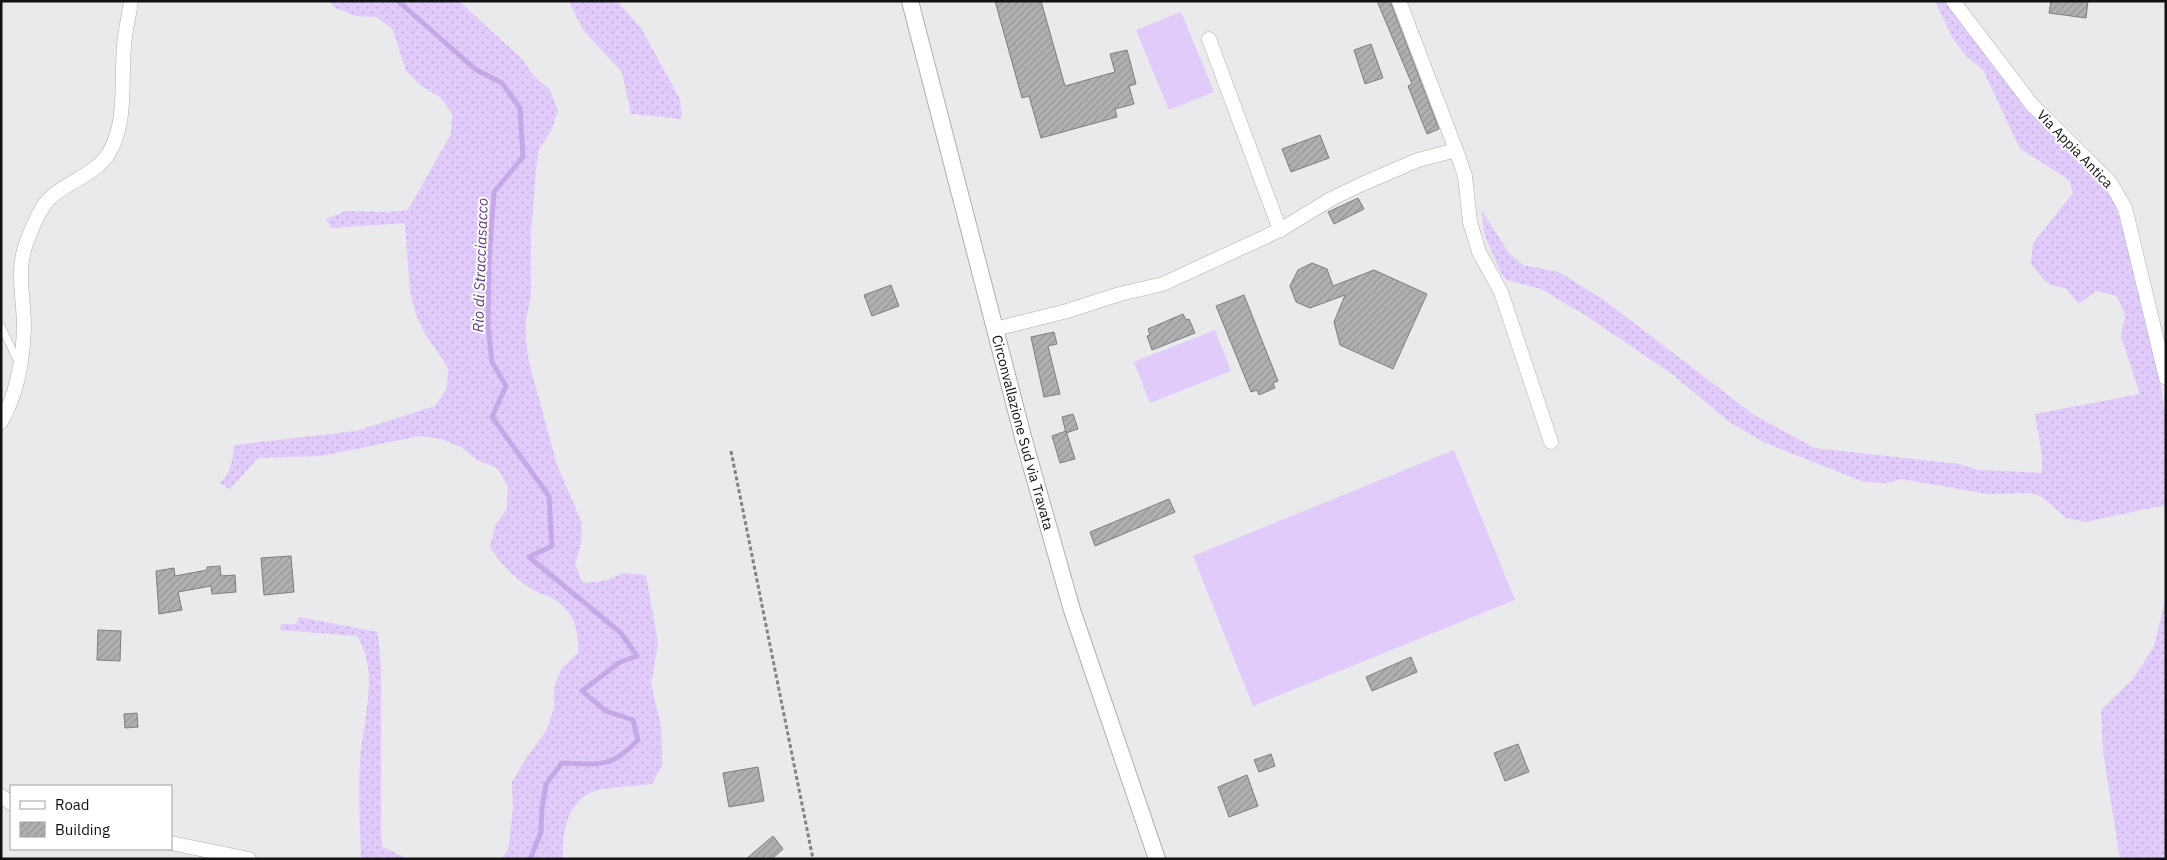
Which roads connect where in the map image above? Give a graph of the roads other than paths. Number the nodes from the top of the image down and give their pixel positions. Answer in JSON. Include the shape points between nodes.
{"nodes":[{"id":1,"x":131,"y":1,"type":"edge"},
{"id":2,"x":910,"y":1,"type":"edge"},
{"id":3,"x":1399,"y":1,"type":"edge"},
{"id":4,"x":1954,"y":1,"type":"edge"},
{"id":5,"x":1209,"y":38,"type":"dead end"},
{"id":6,"x":1456,"y":150,"type":"junction"},
{"id":7,"x":1280,"y":230,"type":"junction"},
{"id":8,"x":1,"y":326,"type":"edge"},
{"id":9,"x":995,"y":329,"type":"junction"},
{"id":10,"x":20,"y":365,"type":"junction"},
{"id":11,"x":2166,"y":378,"type":"edge"},
{"id":12,"x":1,"y":422,"type":"edge"},
{"id":13,"x":1551,"y":442,"type":"dead end"},
{"id":14,"x":172,"y":844,"type":"edge"},
{"id":15,"x":249,"y":859,"type":"edge"},
{"id":16,"x":1157,"y":859,"type":"edge"}],
"edges":[{"from":1,"to":10,"type":"street","via":[[124,45],[120,114],[110,152],[90,174],[49,200],[26,244],[21,262],[24,328]]},
{"from":2,"to":9,"type":"street","name":"Circonvallazione Sud via Travata"},
{"from":3,"to":6,"type":"street"},
{"from":4,"to":11,"type":"street","name":"Via Appia Antica","via":[[2032,105],[2110,182],[2119,196]]},
{"from":5,"to":7,"type":"street"},
{"from":6,"to":7,"type":"street","via":[[1418,160],[1362,184]]},
{"from":6,"to":13,"type":"street","via":[[1466,176],[1470,222],[1479,252],[1500,292]]},
{"from":7,"to":9,"type":"street","via":[[1163,284]]},
{"from":8,"to":10,"type":"lane"},
{"from":9,"to":16,"type":"street","name":"Circonvallazione Sud via Travata","via":[[1072,610]]},
{"from":10,"to":12,"type":"street","via":[[18,381]]},
{"from":14,"to":15,"type":"street"}]}
